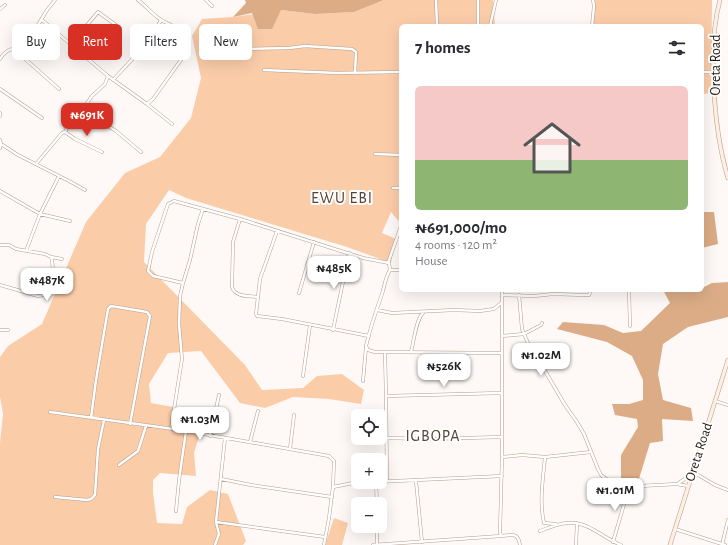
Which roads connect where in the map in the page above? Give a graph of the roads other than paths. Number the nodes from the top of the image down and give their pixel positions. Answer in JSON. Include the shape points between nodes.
{"nodes":[{"id":1,"x":138,"y":0,"type":"edge"},
{"id":2,"x":206,"y":0,"type":"edge"},
{"id":3,"x":436,"y":0,"type":"edge"},
{"id":4,"x":478,"y":0,"type":"edge"},
{"id":5,"x":496,"y":0,"type":"edge"},
{"id":6,"x":593,"y":0,"type":"edge"},
{"id":7,"x":720,"y":0,"type":"edge"},
{"id":8,"x":54,"y":1,"type":"edge"},
{"id":9,"x":5,"y":5,"type":"dead end"},
{"id":10,"x":212,"y":6,"type":"dead end"},
{"id":11,"x":0,"y":9,"type":"edge"},
{"id":12,"x":42,"y":20,"type":"junction"},
{"id":13,"x":161,"y":20,"type":"junction"},
{"id":14,"x":39,"y":24,"type":"edge"},
{"id":15,"x":88,"y":24,"type":"edge"},
{"id":16,"x":114,"y":24,"type":"edge"},
{"id":17,"x":437,"y":24,"type":"edge"},
{"id":18,"x":478,"y":24,"type":"edge"},
{"id":19,"x":490,"y":24,"type":"edge"},
{"id":20,"x":592,"y":24,"type":"edge"},
{"id":21,"x":68,"y":42,"type":"edge"},
{"id":22,"x":12,"y":49,"type":"edge"},
{"id":23,"x":252,"y":49,"type":"edge"},
{"id":24,"x":0,"y":59,"type":"edge"},
{"id":25,"x":26,"y":60,"type":"edge"},
{"id":26,"x":90,"y":60,"type":"edge"},
{"id":27,"x":264,"y":70,"type":"dead end"},
{"id":28,"x":355,"y":72,"type":"junction"},
{"id":29,"x":399,"y":72,"type":"edge"},
{"id":30,"x":704,"y":72,"type":"edge"},
{"id":31,"x":714,"y":72,"type":"junction"},
{"id":32,"x":108,"y":76,"type":"junction"},
{"id":33,"x":113,"y":80,"type":"junction"},
{"id":34,"x":0,"y":89,"type":"edge"},
{"id":35,"x":59,"y":89,"type":"dead end"},
{"id":36,"x":86,"y":104,"type":"junction"},
{"id":37,"x":147,"y":104,"type":"junction"},
{"id":38,"x":42,"y":118,"type":"dead end"},
{"id":39,"x":172,"y":124,"type":"dead end"},
{"id":40,"x":65,"y":132,"type":"junction"},
{"id":41,"x":1,"y":142,"type":"edge"},
{"id":42,"x":0,"y":148,"type":"edge"},
{"id":43,"x":102,"y":152,"type":"dead end"},
{"id":44,"x":141,"y":152,"type":"dead end"},
{"id":45,"x":375,"y":154,"type":"dead end"},
{"id":46,"x":399,"y":155,"type":"edge"},
{"id":47,"x":36,"y":164,"type":"junction"},
{"id":48,"x":59,"y":176,"type":"junction"},
{"id":49,"x":728,"y":178,"type":"edge"},
{"id":50,"x":393,"y":188,"type":"dead end"},
{"id":51,"x":399,"y":188,"type":"edge"},
{"id":52,"x":85,"y":190,"type":"dead end"},
{"id":53,"x":0,"y":191,"type":"edge"},
{"id":54,"x":203,"y":209,"type":"junction"},
{"id":55,"x":40,"y":214,"type":"junction"},
{"id":56,"x":240,"y":219,"type":"junction"},
{"id":57,"x":70,"y":221,"type":"dead end"},
{"id":58,"x":277,"y":231,"type":"junction"},
{"id":59,"x":399,"y":232,"type":"edge"},
{"id":60,"x":314,"y":242,"type":"junction"},
{"id":61,"x":0,"y":245,"type":"edge"},
{"id":62,"x":26,"y":251,"type":"junction"},
{"id":63,"x":349,"y":253,"type":"junction"},
{"id":64,"x":51,"y":257,"type":"junction"},
{"id":65,"x":62,"y":259,"type":"dead end"},
{"id":66,"x":388,"y":263,"type":"junction"},
{"id":67,"x":390,"y":270,"type":"junction"},
{"id":68,"x":399,"y":270,"type":"edge"},
{"id":69,"x":183,"y":283,"type":"junction"},
{"id":70,"x":0,"y":285,"type":"edge"},
{"id":71,"x":590,"y":292,"type":"edge"},
{"id":72,"x":629,"y":292,"type":"edge"},
{"id":73,"x":299,"y":293,"type":"dead end"},
{"id":74,"x":502,"y":295,"type":"joint"},
{"id":75,"x":519,"y":295,"type":"junction"},
{"id":76,"x":258,"y":297,"type":"junction"},
{"id":77,"x":502,"y":302,"type":"junction"},
{"id":78,"x":494,"y":309,"type":"junction"},
{"id":79,"x":377,"y":310,"type":"junction"},
{"id":80,"x":424,"y":311,"type":"junction"},
{"id":81,"x":502,"y":311,"type":"junction"},
{"id":82,"x":542,"y":323,"type":"dead end"},
{"id":83,"x":310,"y":325,"type":"junction"},
{"id":84,"x":630,"y":326,"type":"dead end"},
{"id":85,"x":0,"y":330,"type":"edge"},
{"id":86,"x":8,"y":330,"type":"dead end"},
{"id":87,"x":332,"y":330,"type":"junction"},
{"id":88,"x":524,"y":334,"type":"junction"},
{"id":89,"x":369,"y":336,"type":"junction"},
{"id":90,"x":502,"y":336,"type":"junction"},
{"id":91,"x":366,"y":346,"type":"junction"},
{"id":92,"x":385,"y":352,"type":"junction"},
{"id":93,"x":411,"y":352,"type":"junction"},
{"id":94,"x":502,"y":353,"type":"junction"},
{"id":95,"x":728,"y":360,"type":"edge"},
{"id":96,"x":303,"y":376,"type":"dead end"},
{"id":97,"x":363,"y":381,"type":"dead end"},
{"id":98,"x":501,"y":393,"type":"junction"},
{"id":99,"x":219,"y":395,"type":"dead end"},
{"id":100,"x":386,"y":396,"type":"junction"},
{"id":101,"x":715,"y":402,"type":"junction"},
{"id":102,"x":728,"y":405,"type":"edge"},
{"id":103,"x":386,"y":409,"type":"edge"},
{"id":104,"x":258,"y":411,"type":"dead end"},
{"id":105,"x":50,"y":412,"type":"dead end"},
{"id":106,"x":294,"y":414,"type":"dead end"},
{"id":107,"x":91,"y":418,"type":"junction"},
{"id":108,"x":104,"y":420,"type":"junction"},
{"id":109,"x":130,"y":424,"type":"junction"},
{"id":110,"x":146,"y":426,"type":"junction"},
{"id":111,"x":174,"y":430,"type":"junction"},
{"id":112,"x":186,"y":431,"type":"junction"},
{"id":113,"x":210,"y":436,"type":"junction"},
{"id":114,"x":501,"y":437,"type":"junction"},
{"id":115,"x":226,"y":438,"type":"junction"},
{"id":116,"x":387,"y":438,"type":"edge"},
{"id":117,"x":250,"y":442,"type":"junction"},
{"id":118,"x":290,"y":449,"type":"junction"},
{"id":119,"x":591,"y":452,"type":"junction"},
{"id":120,"x":502,"y":457,"type":"junction"},
{"id":121,"x":545,"y":457,"type":"junction"},
{"id":122,"x":119,"y":465,"type":"dead end"},
{"id":123,"x":692,"y":473,"type":"junction"},
{"id":124,"x":502,"y":476,"type":"junction"},
{"id":125,"x":221,"y":479,"type":"junction"},
{"id":126,"x":416,"y":481,"type":"junction"},
{"id":127,"x":387,"y":482,"type":"edge"},
{"id":128,"x":351,"y":483,"type":"edge"},
{"id":129,"x":677,"y":484,"type":"junction"},
{"id":130,"x":688,"y":486,"type":"junction"},
{"id":131,"x":333,"y":487,"type":"junction"},
{"id":132,"x":629,"y":487,"type":"junction"},
{"id":133,"x":728,"y":490,"type":"edge"},
{"id":134,"x":55,"y":497,"type":"dead end"},
{"id":135,"x":332,"y":497,"type":"junction"},
{"id":136,"x":176,"y":511,"type":"dead end"},
{"id":137,"x":728,"y":520,"type":"edge"},
{"id":138,"x":216,"y":522,"type":"junction"},
{"id":139,"x":577,"y":523,"type":"junction"},
{"id":140,"x":557,"y":525,"type":"junction"},
{"id":141,"x":674,"y":529,"type":"junction"},
{"id":142,"x":540,"y":531,"type":"dead end"},
{"id":143,"x":377,"y":533,"type":"edge"},
{"id":144,"x":501,"y":536,"type":"junction"},
{"id":145,"x":325,"y":538,"type":"junction"},
{"id":146,"x":422,"y":542,"type":"junction"},
{"id":147,"x":614,"y":543,"type":"edge"},
{"id":148,"x":398,"y":544,"type":"edge"},
{"id":149,"x":215,"y":545,"type":"edge"},
{"id":150,"x":324,"y":545,"type":"edge"},
{"id":151,"x":373,"y":545,"type":"edge"},
{"id":152,"x":377,"y":545,"type":"edge"},
{"id":153,"x":520,"y":545,"type":"edge"},
{"id":154,"x":576,"y":545,"type":"edge"},
{"id":155,"x":621,"y":545,"type":"edge"},
{"id":156,"x":670,"y":545,"type":"edge"},
{"id":157,"x":723,"y":545,"type":"edge"}],
"edges":[{"from":1,"to":13,"type":"street"},
{"from":2,"to":10,"type":"street"},
{"from":3,"to":17,"type":"street"},
{"from":4,"to":18,"type":"street"},
{"from":5,"to":19,"type":"street"},
{"from":6,"to":20,"type":"street"},
{"from":7,"to":31,"type":"street","name":"Oreta Road","via":[[714,44]]},
{"from":8,"to":12,"type":"street"},
{"from":9,"to":11,"type":"street"},
{"from":12,"to":14,"type":"street"},
{"from":12,"to":21,"type":"street"},
{"from":13,"to":33,"type":"street","via":[[142,49]]},
{"from":13,"to":37,"type":"street","via":[[180,32],[188,46],[188,52]]},
{"from":15,"to":16,"type":"street","via":[[98,12]]},
{"from":22,"to":24,"type":"street"},
{"from":23,"to":28,"type":"street","via":[[305,46],[352,49],[356,52]]},
{"from":25,"to":35,"type":"street"},
{"from":26,"to":32,"type":"street"},
{"from":27,"to":28,"type":"street"},
{"from":28,"to":29,"type":"street"},
{"from":30,"to":31,"type":"street"},
{"from":31,"to":49,"type":"street","name":"Oreta Road","via":[[718,129]]},
{"from":32,"to":33,"type":"street"},
{"from":32,"to":36,"type":"street","via":[[105,84]]},
{"from":33,"to":37,"type":"street"},
{"from":34,"to":38,"type":"street"},
{"from":36,"to":40,"type":"street"},
{"from":36,"to":44,"type":"street","via":[[108,126]]},
{"from":37,"to":39,"type":"street"},
{"from":40,"to":43,"type":"street"},
{"from":40,"to":47,"type":"street"},
{"from":41,"to":42,"type":"street"},
{"from":41,"to":47,"type":"street"},
{"from":45,"to":46,"type":"street"},
{"from":47,"to":48,"type":"street"},
{"from":48,"to":52,"type":"street"},
{"from":48,"to":55,"type":"street"},
{"from":50,"to":51,"type":"street"},
{"from":53,"to":55,"type":"street"},
{"from":54,"to":56,"type":"street"},
{"from":54,"to":69,"type":"street"},
{"from":54,"to":69,"type":"street","via":[[174,201],[168,204],[152,252],[148,271],[150,274]]},
{"from":55,"to":57,"type":"street"},
{"from":55,"to":62,"type":"street"},
{"from":56,"to":58,"type":"street"},
{"from":56,"to":76,"type":"street","via":[[234,242],[232,287],[239,295]]},
{"from":58,"to":60,"type":"street"},
{"from":58,"to":76,"type":"street","via":[[260,279]]},
{"from":59,"to":66,"type":"street"},
{"from":60,"to":63,"type":"street"},
{"from":60,"to":73,"type":"street"},
{"from":61,"to":62,"type":"street","via":[[9,245]]},
{"from":62,"to":64,"type":"street"},
{"from":63,"to":66,"type":"street"},
{"from":63,"to":87,"type":"street"},
{"from":64,"to":65,"type":"street"},
{"from":64,"to":70,"type":"street","via":[[51,279],[44,295],[38,296]]},
{"from":66,"to":67,"type":"street"},
{"from":67,"to":68,"type":"street"},
{"from":67,"to":79,"type":"street","via":[[385,278]]},
{"from":69,"to":111,"type":"street","via":[[179,313],[182,359],[172,422]]},
{"from":71,"to":75,"type":"street","via":[[589,295]]},
{"from":72,"to":84,"type":"street"},
{"from":74,"to":75,"type":"street"},
{"from":74,"to":77,"type":"street"},
{"from":75,"to":88,"type":"street"},
{"from":76,"to":83,"type":"street","via":[[257,316]]},
{"from":77,"to":78,"type":"street"},
{"from":77,"to":81,"type":"street"},
{"from":78,"to":80,"type":"street"},
{"from":78,"to":81,"type":"street"},
{"from":79,"to":80,"type":"street","via":[[392,313]]},
{"from":79,"to":89,"type":"street"},
{"from":80,"to":93,"type":"street","via":[[419,318]]},
{"from":81,"to":90,"type":"street"},
{"from":82,"to":88,"type":"street"},
{"from":83,"to":87,"type":"street"},
{"from":83,"to":96,"type":"street"},
{"from":85,"to":86,"type":"street"},
{"from":87,"to":89,"type":"street"},
{"from":88,"to":90,"type":"street"},
{"from":88,"to":119,"type":"street","via":[[533,356],[577,422]]},
{"from":89,"to":91,"type":"street"},
{"from":90,"to":94,"type":"street"},
{"from":91,"to":92,"type":"street","via":[[368,350]]},
{"from":91,"to":97,"type":"street"},
{"from":92,"to":93,"type":"street"},
{"from":92,"to":100,"type":"street"},
{"from":93,"to":94,"type":"street"},
{"from":94,"to":98,"type":"street"},
{"from":95,"to":101,"type":"street","name":"Oreta Road"},
{"from":98,"to":100,"type":"street"},
{"from":98,"to":114,"type":"street"},
{"from":99,"to":113,"type":"street"},
{"from":100,"to":103,"type":"street"},
{"from":101,"to":102,"type":"street"},
{"from":101,"to":123,"type":"street","name":"Oreta Road"},
{"from":104,"to":117,"type":"street"},
{"from":105,"to":107,"type":"street"},
{"from":106,"to":118,"type":"street"},
{"from":107,"to":108,"type":"street"},
{"from":107,"to":109,"type":"street","via":[[108,310],[111,306],[147,312],[150,316]]},
{"from":108,"to":109,"type":"street"},
{"from":108,"to":134,"type":"street","via":[[98,449],[95,495],[87,500]]},
{"from":109,"to":110,"type":"street"},
{"from":110,"to":111,"type":"street"},
{"from":110,"to":122,"type":"street","via":[[138,451]]},
{"from":111,"to":112,"type":"street"},
{"from":112,"to":113,"type":"street"},
{"from":112,"to":136,"type":"street"},
{"from":113,"to":115,"type":"street"},
{"from":114,"to":116,"type":"street"},
{"from":114,"to":120,"type":"street"},
{"from":115,"to":117,"type":"street"},
{"from":115,"to":125,"type":"street"},
{"from":117,"to":118,"type":"street"},
{"from":118,"to":131,"type":"street","via":[[331,458],[334,461]]},
{"from":119,"to":121,"type":"street"},
{"from":119,"to":132,"type":"street","via":[[601,475],[613,484]]},
{"from":120,"to":121,"type":"street"},
{"from":120,"to":124,"type":"street"},
{"from":121,"to":140,"type":"street","via":[[542,515],[544,523]]},
{"from":123,"to":129,"type":"street"},
{"from":123,"to":130,"type":"street","name":"Oreta Road"},
{"from":123,"to":133,"type":"street"},
{"from":124,"to":126,"type":"street"},
{"from":124,"to":144,"type":"street"},
{"from":125,"to":135,"type":"street"},
{"from":125,"to":138,"type":"street"},
{"from":126,"to":127,"type":"street"},
{"from":126,"to":146,"type":"street"},
{"from":128,"to":131,"type":"street"},
{"from":129,"to":130,"type":"street"},
{"from":129,"to":132,"type":"street"},
{"from":130,"to":141,"type":"street","name":"Oreta Road"},
{"from":131,"to":135,"type":"street"},
{"from":132,"to":147,"type":"street"},
{"from":135,"to":145,"type":"street"},
{"from":137,"to":157,"type":"street"},
{"from":138,"to":145,"type":"street"},
{"from":138,"to":149,"type":"street","via":[[218,534]]},
{"from":139,"to":140,"type":"street"},
{"from":139,"to":147,"type":"street"},
{"from":139,"to":154,"type":"street"},
{"from":140,"to":142,"type":"street"},
{"from":141,"to":156,"type":"street","name":"Oreta Road"},
{"from":141,"to":157,"type":"street"},
{"from":143,"to":152,"type":"street"},
{"from":144,"to":146,"type":"street"},
{"from":144,"to":153,"type":"street","via":[[517,536]]},
{"from":145,"to":150,"type":"street"},
{"from":146,"to":148,"type":"street"},
{"from":147,"to":155,"type":"street"},
{"from":148,"to":152,"type":"street"},
{"from":151,"to":152,"type":"street"}]}
